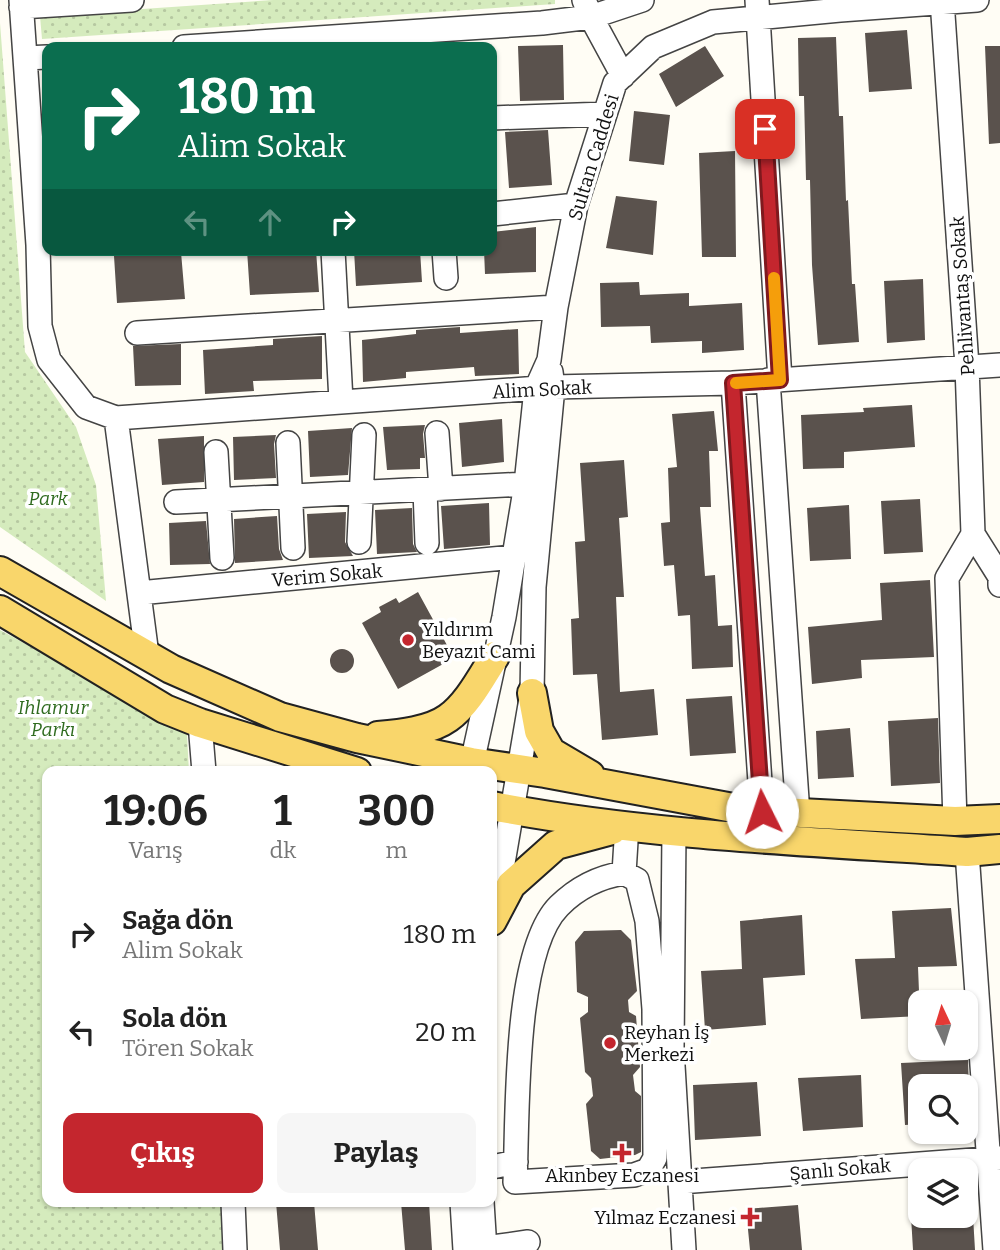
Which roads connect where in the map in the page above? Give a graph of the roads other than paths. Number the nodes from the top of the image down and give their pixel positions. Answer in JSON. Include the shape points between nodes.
{"nodes":[{"id":1,"x":132,"y":0,"type":"edge"},
{"id":2,"x":642,"y":0,"type":"edge"},
{"id":3,"x":977,"y":0,"type":"edge"},
{"id":4,"x":942,"y":1,"type":"edge"},
{"id":5,"x":21,"y":4,"type":"edge"},
{"id":6,"x":587,"y":9,"type":"edge"},
{"id":7,"x":758,"y":9,"type":"edge"},
{"id":8,"x":484,"y":37,"type":"edge"},
{"id":9,"x":402,"y":40,"type":"edge"},
{"id":10,"x":347,"y":42,"type":"edge"},
{"id":11,"x":36,"y":57,"type":"edge"},
{"id":12,"x":623,"y":76,"type":"junction"},
{"id":13,"x":605,"y":114,"type":"junction"},
{"id":14,"x":497,"y":118,"type":"edge"},
{"id":15,"x":576,"y":205,"type":"junction"},
{"id":16,"x":497,"y":213,"type":"edge"},
{"id":17,"x":42,"y":217,"type":"edge"},
{"id":18,"x":43,"y":256,"type":"edge"},
{"id":19,"x":333,"y":256,"type":"edge"},
{"id":20,"x":444,"y":256,"type":"edge"},
{"id":21,"x":446,"y":278,"type":"dead end"},
{"id":22,"x":556,"y":307,"type":"junction"},
{"id":23,"x":337,"y":319,"type":"junction"},
{"id":24,"x":137,"y":333,"type":"dead end"},
{"id":25,"x":1000,"y":365,"type":"edge"},
{"id":26,"x":967,"y":366,"type":"junction"},
{"id":27,"x":774,"y":380,"type":"junction"},
{"id":28,"x":733,"y":383,"type":"junction"},
{"id":29,"x":545,"y":388,"type":"junction"},
{"id":30,"x":341,"y":401,"type":"junction"},
{"id":31,"x":116,"y":418,"type":"junction"},
{"id":32,"x":437,"y":433,"type":"dead end"},
{"id":33,"x":364,"y":435,"type":"dead end"},
{"id":34,"x":288,"y":443,"type":"dead end"},
{"id":35,"x":216,"y":452,"type":"dead end"},
{"id":36,"x":526,"y":484,"type":"junction"},
{"id":37,"x":433,"y":489,"type":"junction"},
{"id":38,"x":361,"y":493,"type":"junction"},
{"id":39,"x":292,"y":496,"type":"junction"},
{"id":40,"x":219,"y":500,"type":"junction"},
{"id":41,"x":176,"y":502,"type":"dead end"},
{"id":42,"x":973,"y":534,"type":"junction"},
{"id":43,"x":359,"y":542,"type":"dead end"},
{"id":44,"x":427,"y":542,"type":"dead end"},
{"id":45,"x":293,"y":548,"type":"dead end"},
{"id":46,"x":514,"y":557,"type":"junction"},
{"id":47,"x":222,"y":558,"type":"dead end"},
{"id":48,"x":0,"y":571,"type":"edge"},
{"id":49,"x":1000,"y":577,"type":"edge"},
{"id":50,"x":1000,"y":585,"type":"edge"},
{"id":51,"x":139,"y":593,"type":"junction"},
{"id":52,"x":0,"y":610,"type":"edge"},
{"id":53,"x":147,"y":655,"type":"junction"},
{"id":54,"x":495,"y":656,"type":"junction"},
{"id":55,"x":532,"y":694,"type":"junction"},
{"id":56,"x":200,"y":723,"type":"junction"},
{"id":57,"x":357,"y":738,"type":"junction"},
{"id":58,"x":204,"y":766,"type":"edge"},
{"id":59,"x":338,"y":766,"type":"edge"},
{"id":60,"x":467,"y":766,"type":"edge"},
{"id":61,"x":471,"y":766,"type":"edge"},
{"id":62,"x":497,"y":769,"type":"edge"},
{"id":63,"x":517,"y":770,"type":"junction"},
{"id":64,"x":611,"y":787,"type":"junction"},
{"id":65,"x":501,"y":808,"type":"edge"},
{"id":66,"x":762,"y":812,"type":"junction"},
{"id":67,"x":798,"y":814,"type":"junction"},
{"id":68,"x":1000,"y":819,"type":"edge"},
{"id":69,"x":955,"y":821,"type":"junction"},
{"id":70,"x":627,"y":825,"type":"junction"},
{"id":71,"x":674,"y":831,"type":"junction"},
{"id":72,"x":1000,"y":849,"type":"edge"},
{"id":73,"x":967,"y":852,"type":"junction"},
{"id":74,"x":624,"y":873,"type":"junction"},
{"id":75,"x":497,"y":898,"type":"edge"},
{"id":76,"x":497,"y":913,"type":"edge"},
{"id":77,"x":991,"y":1057,"type":"edge"},
{"id":78,"x":664,"y":1075,"type":"junction"},
{"id":79,"x":995,"y":1158,"type":"edge"},
{"id":80,"x":516,"y":1162,"type":"junction"},
{"id":81,"x":497,"y":1166,"type":"edge"},
{"id":82,"x":680,"y":1182,"type":"junction"},
{"id":83,"x":233,"y":1207,"type":"edge"},
{"id":84,"x":464,"y":1207,"type":"edge"},
{"id":85,"x":482,"y":1207,"type":"edge"},
{"id":86,"x":678,"y":1237,"type":"edge"},
{"id":87,"x":528,"y":1242,"type":"dead end"},
{"id":88,"x":479,"y":1249,"type":"edge"},
{"id":89,"x":235,"y":1250,"type":"edge"},
{"id":90,"x":995,"y":1250,"type":"edge"}],
"edges":[{"from":1,"to":5,"type":"street"},
{"from":2,"to":6,"type":"street"},
{"from":3,"to":4,"type":"street","name":"Sultan Caddesi"},
{"from":4,"to":7,"type":"street","name":"Sultan Caddesi"},
{"from":4,"to":26,"type":"street","name":"Pehlivantaş Sokak"},
{"from":5,"to":11,"type":"street"},
{"from":6,"to":8,"type":"street"},
{"from":6,"to":12,"type":"street"},
{"from":7,"to":12,"type":"street","name":"Sultan Caddesi","via":[[653,47]]},
{"from":7,"to":27,"type":"street"},
{"from":8,"to":9,"type":"street"},
{"from":9,"to":10,"type":"street"},
{"from":11,"to":17,"type":"street"},
{"from":12,"to":13,"type":"street","name":"Sultan Caddesi","via":[[615,83]]},
{"from":13,"to":14,"type":"street"},
{"from":13,"to":15,"type":"street","name":"Sultan Caddesi"},
{"from":15,"to":16,"type":"street"},
{"from":15,"to":22,"type":"street","name":"Sultan Caddesi"},
{"from":18,"to":31,"type":"street","name":"Alim Sokak","via":[[40,326],[49,360],[86,407]]},
{"from":19,"to":23,"type":"street"},
{"from":20,"to":21,"type":"street"},
{"from":22,"to":23,"type":"street"},
{"from":22,"to":29,"type":"street","name":"Sultan Caddesi"},
{"from":23,"to":24,"type":"street"},
{"from":23,"to":30,"type":"street"},
{"from":25,"to":26,"type":"street","name":"Alim Sokak"},
{"from":26,"to":27,"type":"street","name":"Alim Sokak"},
{"from":26,"to":42,"type":"street","name":"Pehlivantaş Sokak"},
{"from":27,"to":28,"type":"street","name":"Alim Sokak"},
{"from":27,"to":67,"type":"street"},
{"from":28,"to":29,"type":"street","name":"Alim Sokak"},
{"from":28,"to":66,"type":"street"},
{"from":29,"to":30,"type":"street","name":"Alim Sokak"},
{"from":29,"to":36,"type":"street","name":"Sultan Caddesi"},
{"from":29,"to":55,"type":"street","name":"Sultan Caddesi"},
{"from":30,"to":31,"type":"street","name":"Alim Sokak"},
{"from":31,"to":51,"type":"street"},
{"from":32,"to":37,"type":"street"},
{"from":33,"to":38,"type":"street"},
{"from":34,"to":39,"type":"street"},
{"from":35,"to":40,"type":"street"},
{"from":36,"to":37,"type":"street"},
{"from":36,"to":46,"type":"street","name":"Sultan Caddesi"},
{"from":37,"to":38,"type":"street"},
{"from":37,"to":44,"type":"street"},
{"from":38,"to":39,"type":"street"},
{"from":38,"to":43,"type":"street"},
{"from":39,"to":40,"type":"street"},
{"from":39,"to":45,"type":"street"},
{"from":40,"to":41,"type":"street"},
{"from":40,"to":47,"type":"street"},
{"from":42,"to":49,"type":"street"},
{"from":42,"to":69,"type":"street","via":[[947,578]]},
{"from":46,"to":51,"type":"street","name":"Verim Sokak"},
{"from":46,"to":54,"type":"street","name":"Sultan Caddesi"},
{"from":48,"to":53,"type":"main road"},
{"from":49,"to":50,"type":"street"},
{"from":51,"to":53,"type":"street"},
{"from":52,"to":56,"type":"main road","via":[[164,709]]},
{"from":53,"to":57,"type":"main road","via":[[280,717]]},
{"from":54,"to":57,"type":"main road","via":[[448,718],[428,727]]},
{"from":54,"to":61,"type":"street","name":"Sultan Caddesi"},
{"from":55,"to":63,"type":"street","name":"Sultan Caddesi"},
{"from":55,"to":64,"type":"main road","via":[[539,731],[551,752]]},
{"from":56,"to":58,"type":"street"},
{"from":56,"to":59,"type":"main road"},
{"from":57,"to":60,"type":"main road"},
{"from":62,"to":63,"type":"main road"},
{"from":63,"to":64,"type":"main road"},
{"from":63,"to":65,"type":"street","name":"Sultan Caddesi"},
{"from":64,"to":66,"type":"main road"},
{"from":65,"to":70,"type":"main road"},
{"from":65,"to":75,"type":"street","name":"Sultan Caddesi","via":[[502,874]]},
{"from":66,"to":67,"type":"main road"},
{"from":67,"to":69,"type":"main road"},
{"from":68,"to":69,"type":"main road"},
{"from":70,"to":71,"type":"main road"},
{"from":70,"to":74,"type":"street"},
{"from":70,"to":76,"type":"main road","via":[[556,845],[511,885]]},
{"from":71,"to":73,"type":"main road"},
{"from":71,"to":78,"type":"street"},
{"from":72,"to":73,"type":"main road"},
{"from":73,"to":77,"type":"street"},
{"from":74,"to":78,"type":"street","via":[[637,880],[648,920]]},
{"from":74,"to":80,"type":"street","via":[[586,885],[558,907],[544,929],[529,970],[519,1064]]},
{"from":77,"to":79,"type":"street"},
{"from":78,"to":80,"type":"street","via":[[655,1158],[648,1170],[634,1175],[515,1182]]},
{"from":78,"to":82,"type":"street"},
{"from":79,"to":82,"type":"street","name":"Şanlı Sokak"},
{"from":79,"to":90,"type":"street"},
{"from":80,"to":81,"type":"street"},
{"from":82,"to":86,"type":"street"},
{"from":83,"to":89,"type":"street"},
{"from":84,"to":88,"type":"street"},
{"from":85,"to":88,"type":"street"},
{"from":87,"to":88,"type":"street"}]}
